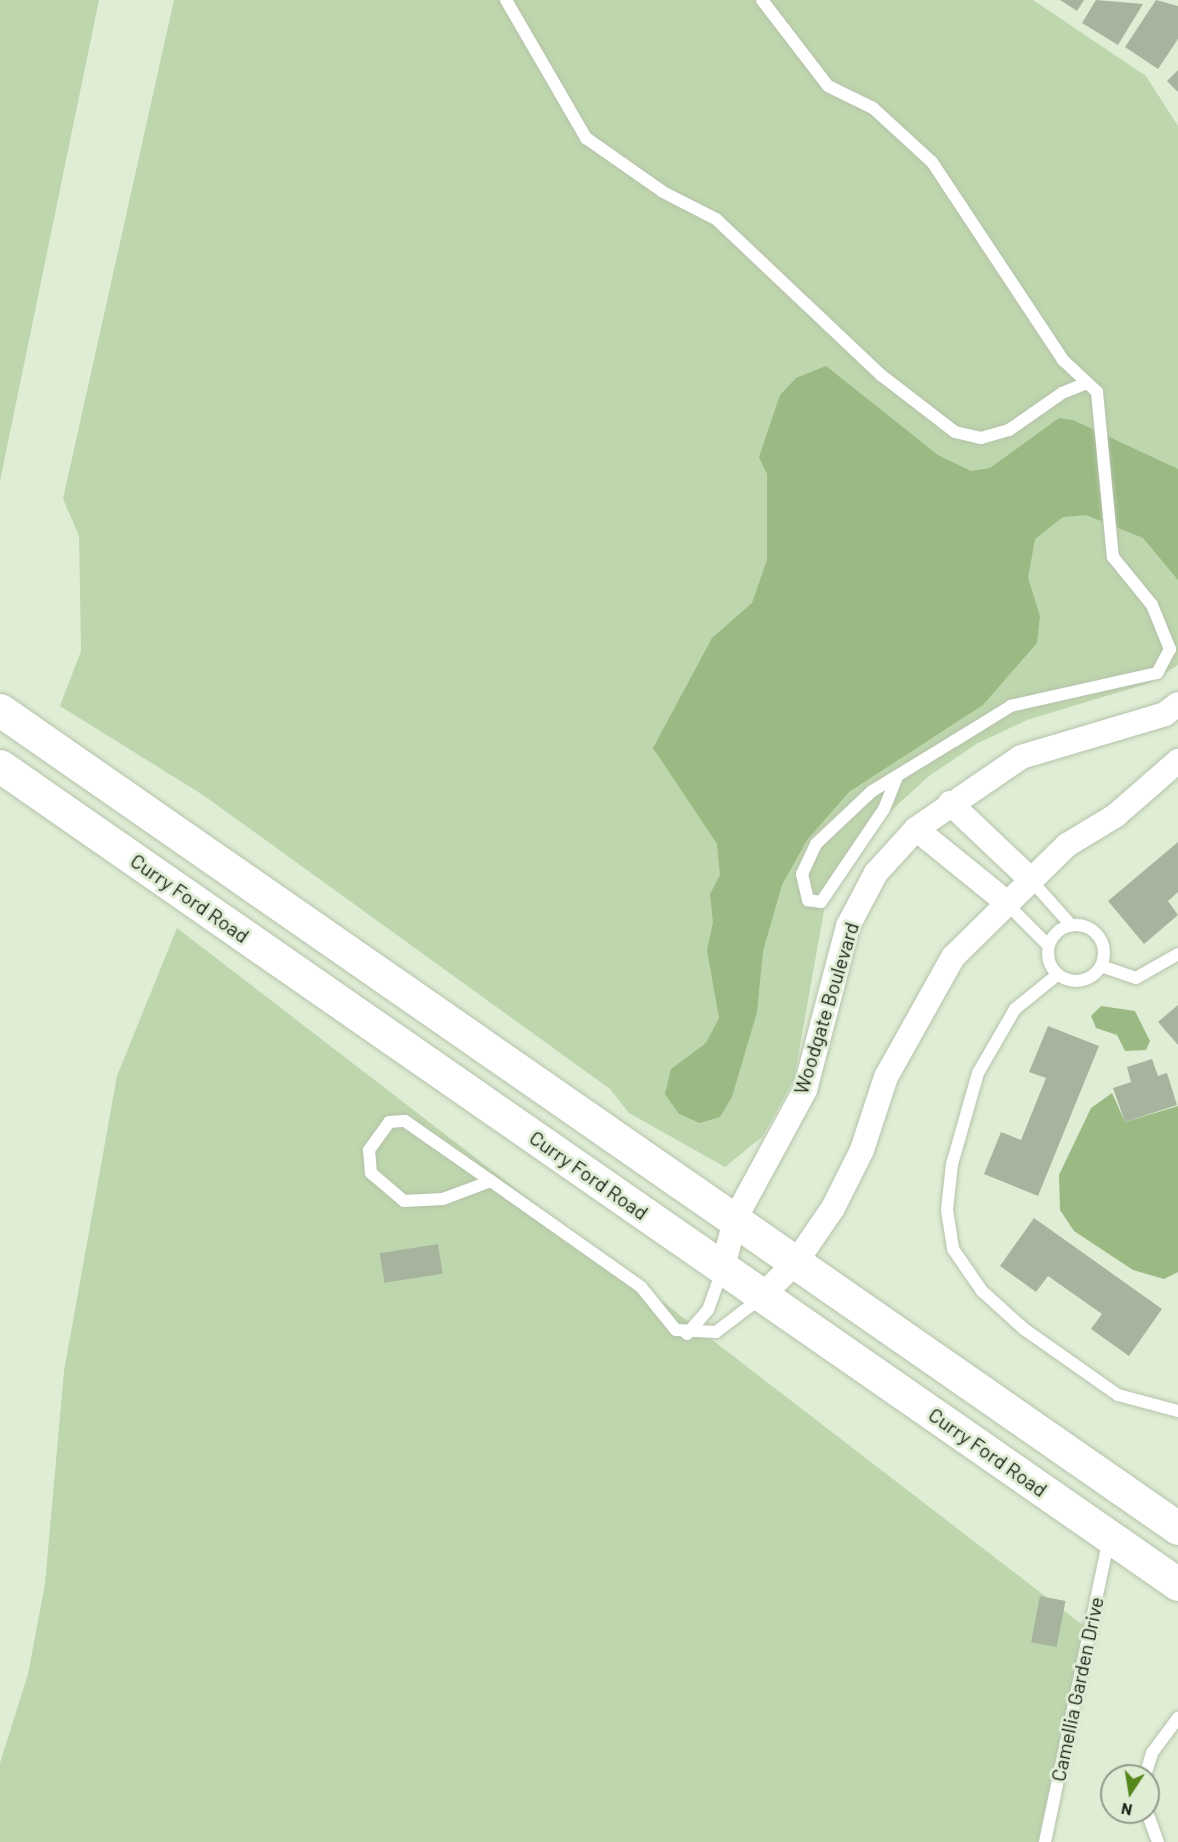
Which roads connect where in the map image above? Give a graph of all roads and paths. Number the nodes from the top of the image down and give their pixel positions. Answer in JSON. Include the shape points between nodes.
{"nodes":[{"id":1,"x":506,"y":0,"type":"edge"},
{"id":2,"x":762,"y":0,"type":"edge"},
{"id":3,"x":1087,"y":383,"type":"junction"},
{"id":4,"x":1178,"y":704,"type":"edge"},
{"id":5,"x":0,"y":710,"type":"edge"},
{"id":6,"x":0,"y":732,"type":"edge"},
{"id":7,"x":1178,"y":760,"type":"edge"},
{"id":8,"x":0,"y":766,"type":"edge"},
{"id":9,"x":897,"y":776,"type":"junction"},
{"id":10,"x":950,"y":802,"type":"junction"},
{"id":11,"x":916,"y":829,"type":"junction"},
{"id":12,"x":1029,"y":878,"type":"junction"},
{"id":13,"x":1005,"y":901,"type":"junction"},
{"id":14,"x":296,"y":915,"type":"junction"},
{"id":15,"x":1071,"y":925,"type":"junction"},
{"id":16,"x":1048,"y":945,"type":"junction"},
{"id":17,"x":1178,"y":954,"type":"edge"},
{"id":18,"x":1101,"y":966,"type":"junction"},
{"id":19,"x":1057,"y":975,"type":"junction"},
{"id":20,"x":491,"y":1181,"type":"junction"},
{"id":21,"x":735,"y":1220,"type":"junction"},
{"id":22,"x":796,"y":1262,"type":"junction"},
{"id":23,"x":723,"y":1269,"type":"junction"},
{"id":24,"x":762,"y":1296,"type":"junction"},
{"id":25,"x":687,"y":1334,"type":"junction"},
{"id":26,"x":1178,"y":1411,"type":"edge"},
{"id":27,"x":1178,"y":1528,"type":"edge"},
{"id":28,"x":1110,"y":1535,"type":"junction"},
{"id":29,"x":1178,"y":1584,"type":"edge"},
{"id":30,"x":1178,"y":1718,"type":"edge"},
{"id":31,"x":1149,"y":1764,"type":"edge"},
{"id":32,"x":1151,"y":1824,"type":"edge"},
{"id":33,"x":1045,"y":1842,"type":"edge"},
{"id":34,"x":1158,"y":1842,"type":"edge"}],
"edges":[{"from":1,"to":3,"type":"lane","via":[[586,138],[663,192],[716,219],[881,375],[955,432],[981,438],[1009,430],[1062,393]]},
{"from":2,"to":3,"type":"lane","via":[[828,86],[873,108],[932,162],[1063,360]]},
{"from":3,"to":9,"type":"lane","via":[[1097,392],[1101,411],[1110,542],[1117,564],[1163,626],[1170,649],[1161,669],[1138,681],[1094,685],[1011,706]]},
{"from":4,"to":10,"type":"street","name":"Woodgate Boulevard","via":[[1165,714],[1021,757]]},
{"from":5,"to":14,"type":"main road"},
{"from":6,"to":14,"type":"main road","via":[[245,900]]},
{"from":7,"to":12,"type":"street","via":[[1115,816],[1067,845]]},
{"from":8,"to":23,"type":"main road","name":"Curry Ford Road"},
{"from":9,"to":9,"type":"lane","via":[[837,819],[816,844],[802,874],[808,900],[821,902],[884,809]]},
{"from":10,"to":11,"type":"street","name":"Woodgate Boulevard"},
{"from":10,"to":12,"type":"street"},
{"from":11,"to":13,"type":"street"},
{"from":11,"to":21,"type":"street","name":"Woodgate Boulevard","via":[[876,873],[848,926],[805,1090]]},
{"from":12,"to":13,"type":"street"},
{"from":12,"to":15,"type":"lane"},
{"from":13,"to":16,"type":"lane"},
{"from":13,"to":22,"type":"street","via":[[953,957],[915,1021],[886,1077],[862,1150],[833,1208]]},
{"from":14,"to":21,"type":"main road"},
{"from":15,"to":16,"type":"lane","via":[[1057,932]]},
{"from":15,"to":18,"type":"lane","via":[[1088,928],[1101,940]]},
{"from":16,"to":19,"type":"lane","via":[[1048,961]]},
{"from":17,"to":18,"type":"lane","via":[[1136,978]]},
{"from":18,"to":19,"type":"lane","via":[[1081,981]]},
{"from":19,"to":26,"type":"lane","via":[[1015,1009],[978,1073],[952,1164],[947,1210],[953,1249],[982,1291],[1024,1329],[1118,1395]]},
{"from":20,"to":20,"type":"lane","via":[[396,1118],[369,1150],[371,1173],[404,1201],[443,1199]]},
{"from":20,"to":25,"type":"lane","via":[[641,1287],[665,1319]]},
{"from":21,"to":22,"type":"main road"},
{"from":21,"to":23,"type":"street","name":"Woodgate Boulevard"},
{"from":22,"to":24,"type":"street"},
{"from":22,"to":27,"type":"main road"},
{"from":23,"to":24,"type":"main road","name":"Curry Ford Road"},
{"from":23,"to":25,"type":"lane","via":[[708,1310]]},
{"from":24,"to":25,"type":"lane","via":[[716,1332]]},
{"from":24,"to":28,"type":"main road","name":"Curry Ford Road"},
{"from":28,"to":29,"type":"main road","name":"Curry Ford Road"},
{"from":28,"to":33,"type":"lane","name":"Camellia Garden Drive"},
{"from":30,"to":31,"type":"lane","via":[[1152,1753]]},
{"from":32,"to":34,"type":"lane"}]}
